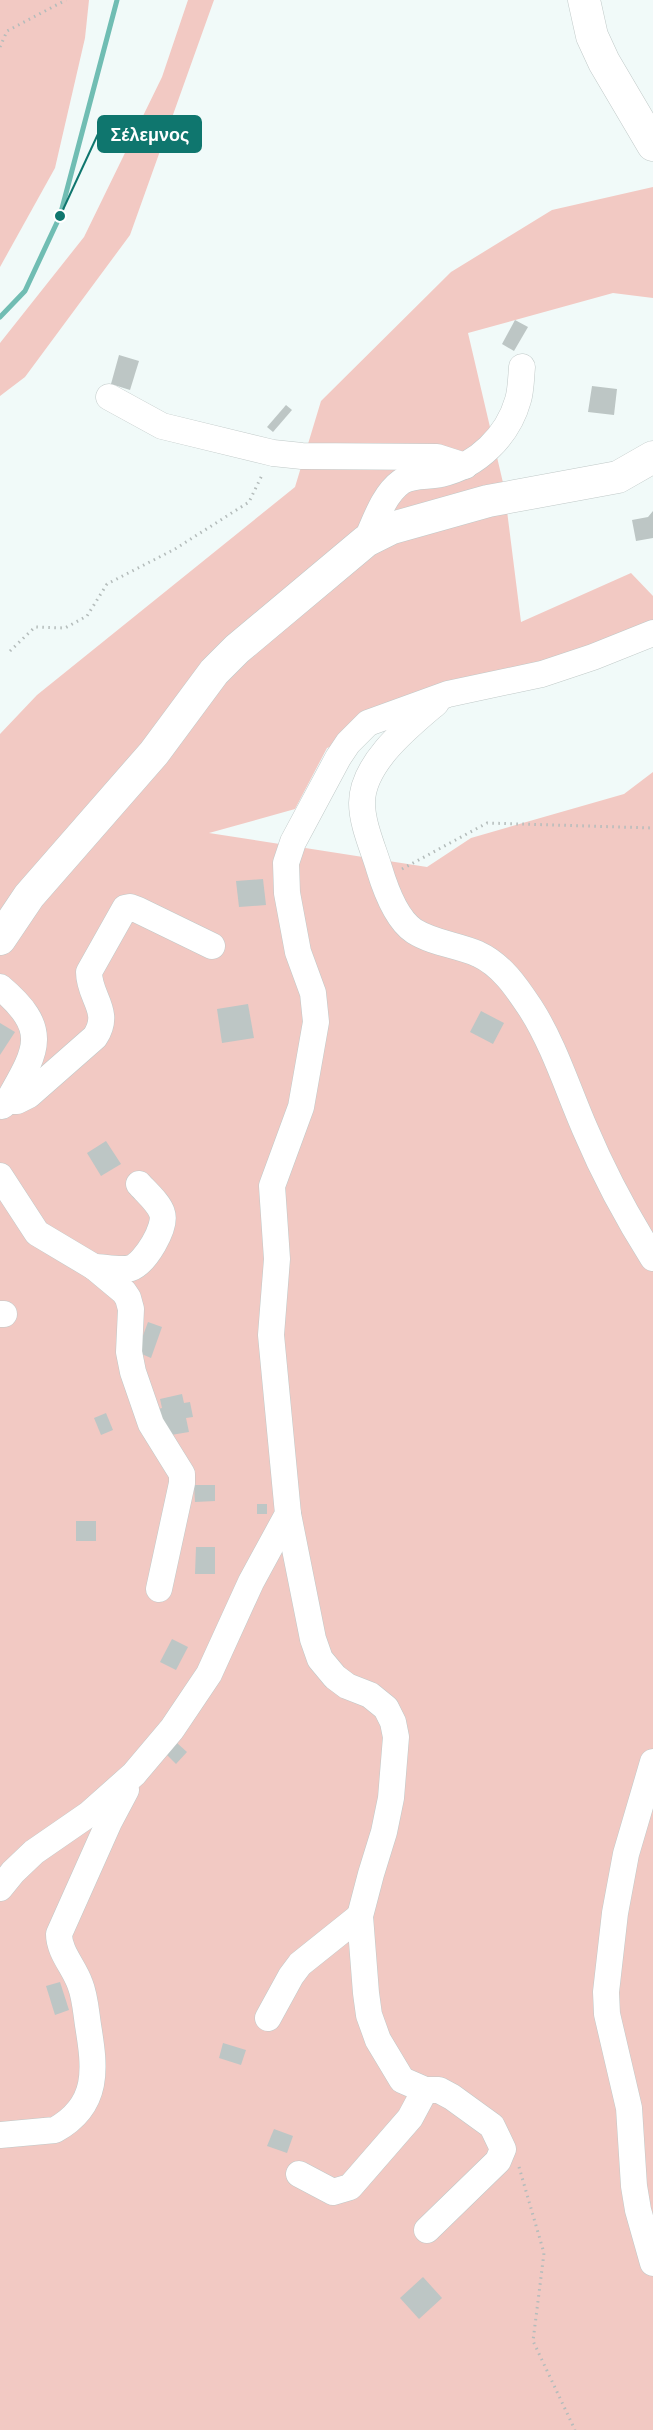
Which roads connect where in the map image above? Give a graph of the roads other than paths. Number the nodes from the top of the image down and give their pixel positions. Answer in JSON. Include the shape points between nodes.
{"nodes":[{"id":1,"x":584,"y":0,"type":"edge"},
{"id":2,"x":653,"y":145,"type":"edge"},
{"id":3,"x":522,"y":367,"type":"dead end"},
{"id":4,"x":110,"y":397,"type":"dead end"},
{"id":5,"x":653,"y":457,"type":"edge"},
{"id":6,"x":465,"y":466,"type":"junction"},
{"id":7,"x":366,"y":541,"type":"junction"},
{"id":8,"x":653,"y":633,"type":"edge"},
{"id":9,"x":448,"y":694,"type":"junction"},
{"id":10,"x":0,"y":939,"type":"edge"},
{"id":11,"x":212,"y":946,"type":"dead end"},
{"id":12,"x":0,"y":987,"type":"edge"},
{"id":13,"x":4,"y":1104,"type":"edge"},
{"id":14,"x":0,"y":1176,"type":"edge"},
{"id":15,"x":139,"y":1184,"type":"dead end"},
{"id":16,"x":653,"y":1258,"type":"edge"},
{"id":17,"x":94,"y":1267,"type":"junction"},
{"id":18,"x":288,"y":1514,"type":"junction"},
{"id":19,"x":159,"y":1589,"type":"dead end"},
{"id":20,"x":653,"y":1762,"type":"edge"},
{"id":21,"x":134,"y":1774,"type":"junction"},
{"id":22,"x":0,"y":1888,"type":"edge"},
{"id":23,"x":360,"y":1916,"type":"junction"},
{"id":24,"x":268,"y":2018,"type":"dead end"},
{"id":25,"x":425,"y":2090,"type":"junction"},
{"id":26,"x":0,"y":2135,"type":"edge"},
{"id":27,"x":299,"y":2174,"type":"dead end"},
{"id":28,"x":428,"y":2230,"type":"dead end"},
{"id":29,"x":653,"y":2263,"type":"edge"}],
"edges":[{"from":1,"to":2,"type":"main road","via":[[596,45]]},
{"from":3,"to":6,"type":"street","via":[[518,399],[507,424],[487,451]]},
{"from":4,"to":6,"type":"street","via":[[162,426],[273,453],[437,457]]},
{"from":5,"to":7,"type":"main road","via":[[618,477],[488,501],[392,528]]},
{"from":6,"to":7,"type":"street","via":[[400,482],[386,499]]},
{"from":7,"to":10,"type":"main road","via":[[214,672],[154,753],[30,896]]},
{"from":8,"to":9,"type":"street","via":[[542,674]]},
{"from":9,"to":16,"type":"street","via":[[400,734],[374,767],[364,789],[364,820],[382,880],[403,923],[423,936],[480,955],[513,982],[535,1016],[586,1133]]},
{"from":9,"to":18,"type":"street","via":[[382,716],[356,734],[338,758],[293,842],[286,863],[287,893],[298,952],[313,993],[316,1022],[301,1107],[272,1186],[277,1259],[271,1335]]},
{"from":11,"to":13,"type":"street","via":[[138,910],[125,908],[89,972],[102,1014],[100,1029],[29,1095]]},
{"from":12,"to":13,"type":"street","via":[[19,1003],[34,1034],[32,1058]]},
{"from":14,"to":17,"type":"street","via":[[37,1233]]},
{"from":15,"to":17,"type":"street","via":[[164,1219],[149,1252],[130,1268]]},
{"from":17,"to":19,"type":"street","via":[[128,1298],[133,1372],[151,1424],[182,1474]]},
{"from":18,"to":21,"type":"street","via":[[251,1582],[209,1674],[172,1730]]},
{"from":18,"to":23,"type":"street","via":[[320,1659],[346,1686],[370,1695],[386,1708],[396,1737],[391,1798]]},
{"from":20,"to":29,"type":"street","via":[[626,1854],[606,1992],[607,2014],[628,2108],[637,2202]]},
{"from":21,"to":22,"type":"street","via":[[89,1814],[34,1852]]},
{"from":21,"to":26,"type":"street","via":[[59,1934],[62,1950],[81,1987],[93,2057],[90,2092],[77,2111],[55,2130]]},
{"from":23,"to":24,"type":"street","via":[[300,1964]]},
{"from":23,"to":25,"type":"street","via":[[372,2024],[396,2074]]},
{"from":25,"to":27,"type":"street","via":[[410,2118],[350,2187],[333,2192]]},
{"from":25,"to":28,"type":"street","via":[[445,2092],[492,2126],[503,2149],[498,2161]]}]}
